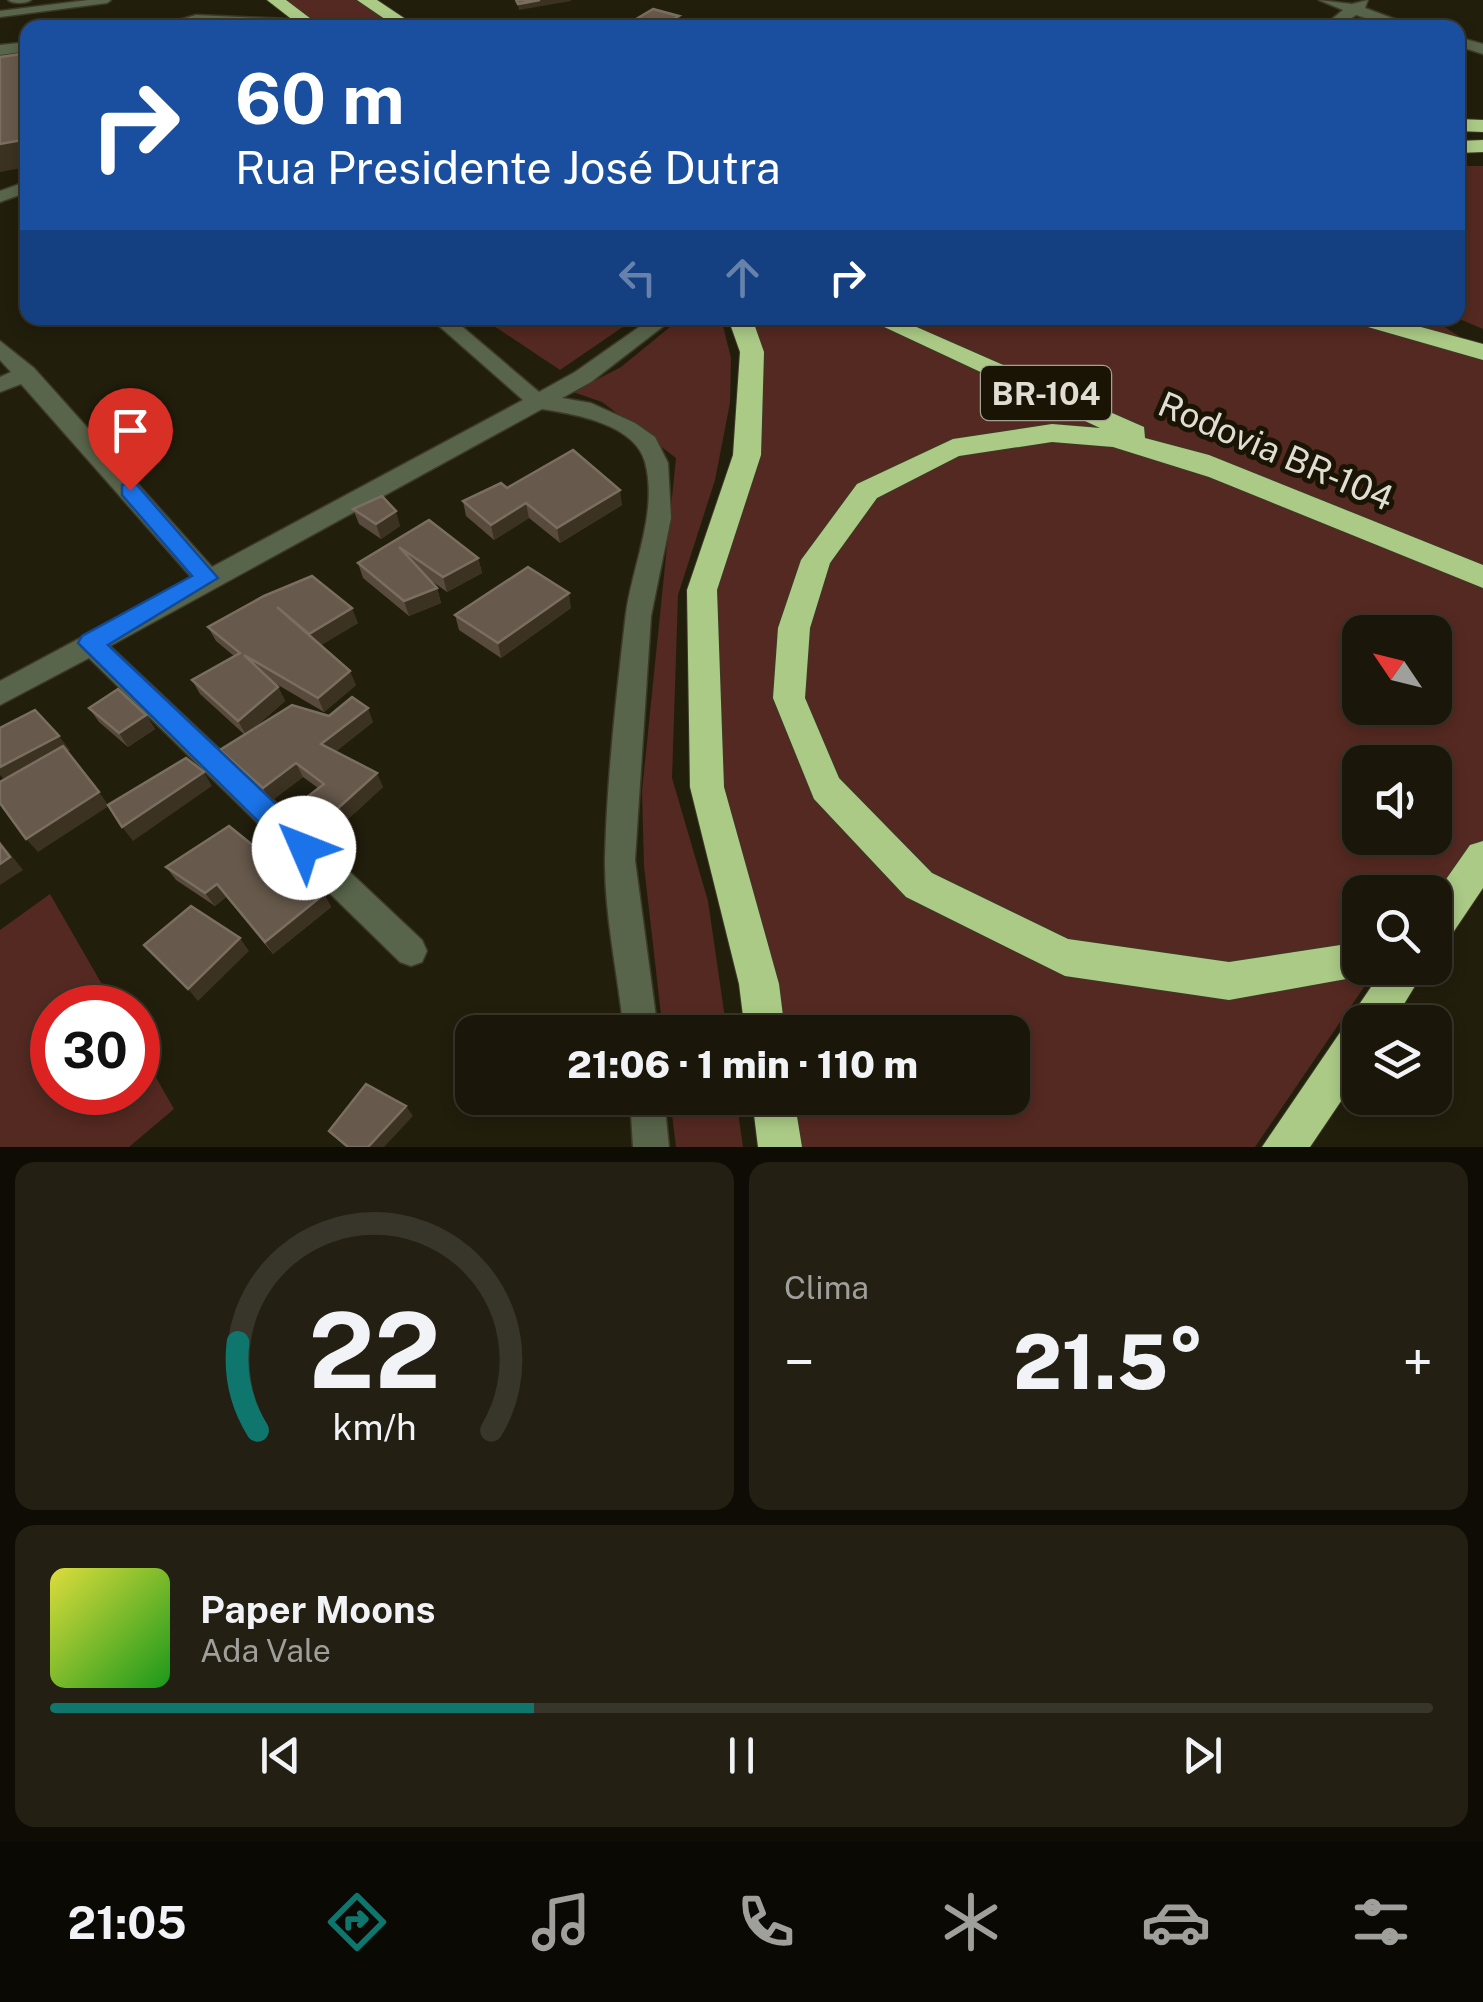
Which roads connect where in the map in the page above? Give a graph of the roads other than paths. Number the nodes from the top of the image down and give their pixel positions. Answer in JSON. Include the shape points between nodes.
{"nodes":[{"id":1,"x":12,"y":0,"type":"edge"},
{"id":2,"x":27,"y":0,"type":"edge"},
{"id":3,"x":107,"y":0,"type":"edge"},
{"id":4,"x":220,"y":0,"type":"edge"},
{"id":5,"x":275,"y":0,"type":"edge"},
{"id":6,"x":365,"y":0,"type":"edge"},
{"id":7,"x":1326,"y":0,"type":"edge"},
{"id":8,"x":1367,"y":0,"type":"edge"},
{"id":9,"x":1352,"y":10,"type":"junction"},
{"id":10,"x":0,"y":14,"type":"edge"},
{"id":11,"x":196,"y":19,"type":"junction"},
{"id":12,"x":192,"y":20,"type":"edge"},
{"id":13,"x":213,"y":20,"type":"edge"},
{"id":14,"x":303,"y":20,"type":"edge"},
{"id":15,"x":398,"y":20,"type":"edge"},
{"id":16,"x":1339,"y":20,"type":"edge"},
{"id":17,"x":1385,"y":20,"type":"edge"},
{"id":18,"x":448,"y":325,"type":"edge"},
{"id":19,"x":655,"y":325,"type":"edge"},
{"id":20,"x":742,"y":325,"type":"edge"},
{"id":21,"x":893,"y":325,"type":"edge"},
{"id":22,"x":1388,"y":325,"type":"edge"},
{"id":23,"x":1441,"y":325,"type":"edge"},
{"id":24,"x":0,"y":346,"type":"edge"},
{"id":25,"x":1478,"y":350,"type":"edge"},
{"id":26,"x":27,"y":373,"type":"junction"},
{"id":27,"x":0,"y":385,"type":"edge"},
{"id":28,"x":538,"y":401,"type":"junction"},
{"id":29,"x":1215,"y":469,"type":"junction"},
{"id":30,"x":1483,"y":577,"type":"edge"},
{"id":31,"x":207,"y":578,"type":"junction"},
{"id":32,"x":90,"y":643,"type":"junction"},
{"id":33,"x":0,"y":694,"type":"edge"},
{"id":34,"x":1483,"y":854,"type":"edge"},
{"id":35,"x":1452,"y":885,"type":"edge"},
{"id":36,"x":1452,"y":901,"type":"edge"},
{"id":37,"x":410,"y":951,"type":"dead end"},
{"id":38,"x":1342,"y":964,"type":"edge"},
{"id":39,"x":639,"y":1015,"type":"edge"},
{"id":40,"x":763,"y":1015,"type":"edge"},
{"id":41,"x":1342,"y":1062,"type":"edge"},
{"id":42,"x":649,"y":1115,"type":"edge"},
{"id":43,"x":775,"y":1115,"type":"edge"},
{"id":44,"x":651,"y":1147,"type":"edge"},
{"id":45,"x":780,"y":1147,"type":"edge"},
{"id":46,"x":1284,"y":1147,"type":"edge"}],
"edges":[{"from":1,"to":2,"type":"lane"},
{"from":3,"to":10,"type":"lane"},
{"from":4,"to":11,"type":"street"},
{"from":5,"to":14,"type":"highway"},
{"from":6,"to":15,"type":"highway"},
{"from":7,"to":9,"type":"street"},
{"from":8,"to":9,"type":"street"},
{"from":9,"to":16,"type":"street"},
{"from":9,"to":17,"type":"street"},
{"from":11,"to":12,"type":"street"},
{"from":11,"to":13,"type":"street"},
{"from":18,"to":28,"type":"street"},
{"from":19,"to":28,"type":"street","via":[[583,378]]},
{"from":20,"to":40,"type":"highway","via":[[752,352],[746,455],[702,590],[707,787]]},
{"from":21,"to":29,"type":"highway","name":"Rodovia BR-104","number":"BR-104"},
{"from":22,"to":25,"type":"highway"},
{"from":23,"to":25,"type":"highway"},
{"from":24,"to":26,"type":"street"},
{"from":26,"to":27,"type":"street"},
{"from":26,"to":31,"type":"street"},
{"from":28,"to":31,"type":"street"},
{"from":28,"to":39,"type":"street","via":[[583,408],[627,428],[647,442],[657,463],[660,518],[638,616],[620,860]]},
{"from":29,"to":30,"type":"highway","name":"Rodovia BR-104","number":"BR-104"},
{"from":29,"to":38,"type":"highway","via":[[1115,438],[1052,433],[953,448],[866,491],[816,560],[794,628],[789,698],[826,788],[918,885],[1066,957],[1229,981]]},
{"from":31,"to":32,"type":"street"},
{"from":32,"to":33,"type":"street"},
{"from":32,"to":37,"type":"street"},
{"from":34,"to":35,"type":"highway"},
{"from":34,"to":36,"type":"highway"},
{"from":41,"to":46,"type":"highway"},
{"from":42,"to":44,"type":"street"},
{"from":43,"to":45,"type":"highway"}]}
